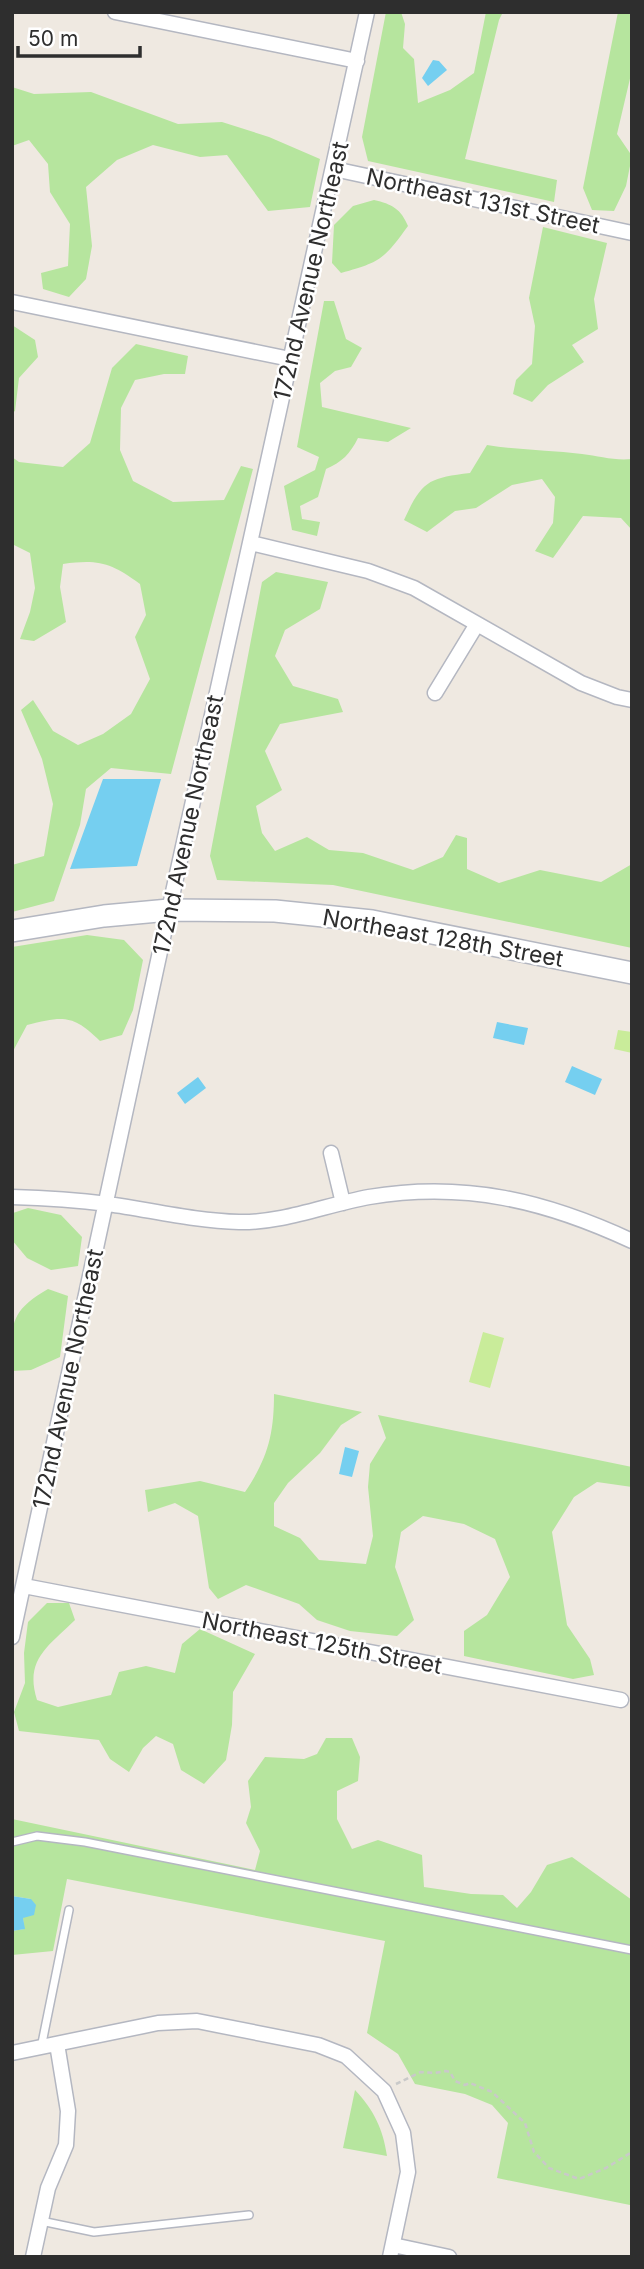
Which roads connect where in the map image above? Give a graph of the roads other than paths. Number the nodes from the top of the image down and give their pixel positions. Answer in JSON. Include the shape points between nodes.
{"nodes":[{"id":1,"x":115,"y":12,"type":"edge"},
{"id":2,"x":368,"y":12,"type":"edge"},
{"id":3,"x":357,"y":61,"type":"junction"},
{"id":4,"x":334,"y":169,"type":"junction"},
{"id":5,"x":632,"y":233,"type":"edge"},
{"id":6,"x":12,"y":302,"type":"edge"},
{"id":7,"x":290,"y":359,"type":"junction"},
{"id":8,"x":251,"y":543,"type":"junction"},
{"id":9,"x":477,"y":624,"type":"junction"},
{"id":10,"x":435,"y":692,"type":"dead end"},
{"id":11,"x":632,"y":700,"type":"edge"},
{"id":12,"x":169,"y":910,"type":"junction"},
{"id":13,"x":12,"y":931,"type":"edge"},
{"id":14,"x":632,"y":974,"type":"edge"},
{"id":15,"x":331,"y":1153,"type":"dead end"},
{"id":16,"x":12,"y":1198,"type":"edge"},
{"id":17,"x":343,"y":1203,"type":"junction"},
{"id":18,"x":106,"y":1204,"type":"junction"},
{"id":19,"x":632,"y":1241,"type":"edge"},
{"id":20,"x":24,"y":1586,"type":"junction"},
{"id":21,"x":12,"y":1637,"type":"edge"},
{"id":22,"x":621,"y":1700,"type":"dead end"},
{"id":23,"x":12,"y":1842,"type":"edge"},
{"id":24,"x":69,"y":1910,"type":"dead end"},
{"id":25,"x":632,"y":1950,"type":"edge"},
{"id":26,"x":57,"y":2044,"type":"junction"},
{"id":27,"x":41,"y":2048,"type":"junction"},
{"id":28,"x":12,"y":2053,"type":"edge"},
{"id":29,"x":249,"y":2215,"type":"dead end"},
{"id":30,"x":40,"y":2221,"type":"junction"},
{"id":31,"x":392,"y":2251,"type":"edge"},
{"id":32,"x":33,"y":2257,"type":"edge"},
{"id":33,"x":449,"y":2257,"type":"edge"}],
"edges":[{"from":1,"to":3,"type":"street"},
{"from":2,"to":3,"type":"street","name":"172nd Avenue Northeast"},
{"from":3,"to":4,"type":"street","name":"172nd Avenue Northeast"},
{"from":4,"to":5,"type":"street","name":"Northeast 131st Street"},
{"from":4,"to":7,"type":"street","name":"172nd Avenue Northeast"},
{"from":6,"to":7,"type":"street"},
{"from":7,"to":8,"type":"street","name":"172nd Avenue Northeast"},
{"from":8,"to":9,"type":"street","via":[[368,571],[414,588]]},
{"from":8,"to":12,"type":"street","name":"172nd Avenue Northeast"},
{"from":9,"to":10,"type":"street"},
{"from":9,"to":11,"type":"street","via":[[582,684]]},
{"from":12,"to":13,"type":"street","name":"Northeast 128th Street"},
{"from":12,"to":14,"type":"street","name":"Northeast 128th Street","via":[[275,911],[372,921]]},
{"from":12,"to":18,"type":"street","name":"172nd Avenue Northeast"},
{"from":15,"to":17,"type":"street"},
{"from":16,"to":18,"type":"street"},
{"from":17,"to":18,"type":"street","via":[[277,1220],[239,1222]]},
{"from":17,"to":19,"type":"street","via":[[424,1192],[466,1192],[554,1209]]},
{"from":18,"to":20,"type":"street","name":"172nd Avenue Northeast"},
{"from":20,"to":21,"type":"street","name":"172nd Avenue Northeast"},
{"from":20,"to":22,"type":"street","name":"Northeast 125th Street"},
{"from":23,"to":25,"type":"lane","via":[[37,1836],[85,1842]]},
{"from":24,"to":27,"type":"lane"},
{"from":26,"to":27,"type":"street"},
{"from":26,"to":30,"type":"street","via":[[68,2111],[66,2145]]},
{"from":26,"to":31,"type":"street","via":[[158,2023],[197,2021],[318,2045],[346,2056],[384,2091],[403,2133],[408,2172]]},
{"from":27,"to":28,"type":"street"},
{"from":29,"to":30,"type":"lane","via":[[94,2232]]},
{"from":30,"to":32,"type":"street"},
{"from":31,"to":33,"type":"street"}]}
